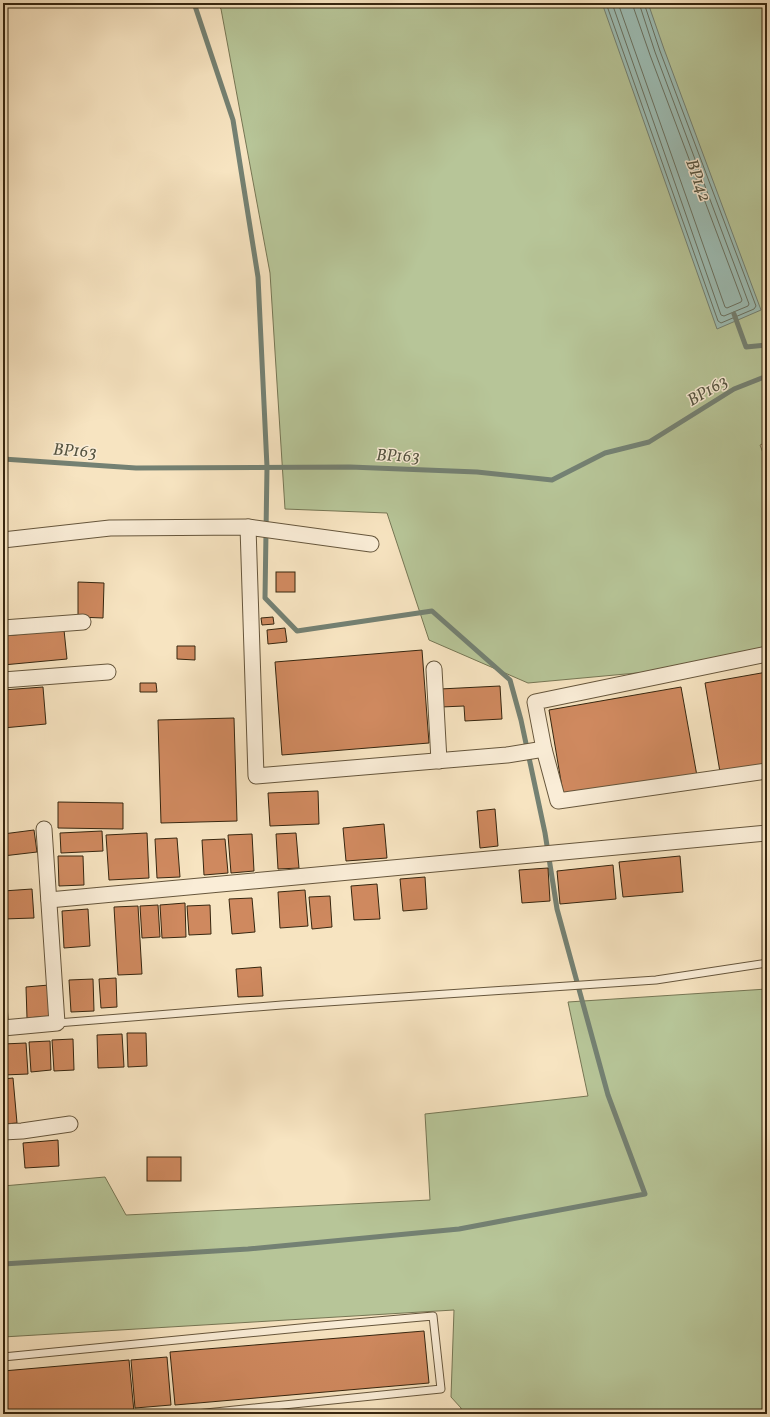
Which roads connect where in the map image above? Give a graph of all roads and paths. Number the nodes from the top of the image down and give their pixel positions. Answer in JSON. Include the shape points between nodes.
{"nodes":[{"id":1,"x":248,"y":527,"type":"junction"},
{"id":2,"x":3,"y":540,"type":"edge"},
{"id":3,"x":371,"y":544,"type":"dead end"},
{"id":4,"x":83,"y":622,"type":"dead end"},
{"id":5,"x":3,"y":628,"type":"edge"},
{"id":6,"x":767,"y":654,"type":"edge"},
{"id":7,"x":434,"y":669,"type":"dead end"},
{"id":8,"x":108,"y":672,"type":"dead end"},
{"id":9,"x":3,"y":680,"type":"edge"},
{"id":10,"x":542,"y":750,"type":"junction"},
{"id":11,"x":439,"y":761,"type":"junction"},
{"id":12,"x":767,"y":771,"type":"edge"},
{"id":13,"x":44,"y":829,"type":"dead end"},
{"id":14,"x":767,"y":833,"type":"edge"},
{"id":15,"x":49,"y":900,"type":"junction"},
{"id":16,"x":767,"y":963,"type":"edge"},
{"id":17,"x":57,"y":1023,"type":"junction"},
{"id":18,"x":3,"y":1028,"type":"edge"},
{"id":19,"x":70,"y":1124,"type":"dead end"},
{"id":20,"x":3,"y":1132,"type":"edge"},
{"id":21,"x":3,"y":1357,"type":"edge"},
{"id":22,"x":196,"y":1414,"type":"edge"}],
"edges":[{"from":1,"to":2,"type":"street","via":[[110,528]]},
{"from":1,"to":3,"type":"street"},
{"from":1,"to":11,"type":"street","via":[[256,776]]},
{"from":4,"to":5,"type":"street"},
{"from":6,"to":10,"type":"street","via":[[535,702]]},
{"from":7,"to":11,"type":"street"},
{"from":8,"to":9,"type":"street"},
{"from":10,"to":11,"type":"street"},
{"from":10,"to":12,"type":"street","via":[[558,801]]},
{"from":13,"to":15,"type":"street"},
{"from":14,"to":15,"type":"street"},
{"from":15,"to":17,"type":"street"},
{"from":16,"to":17,"type":"lane","via":[[656,980]]},
{"from":17,"to":18,"type":"street"},
{"from":19,"to":20,"type":"street"},
{"from":21,"to":22,"type":"lane","via":[[433,1316],[441,1389]]}]}
